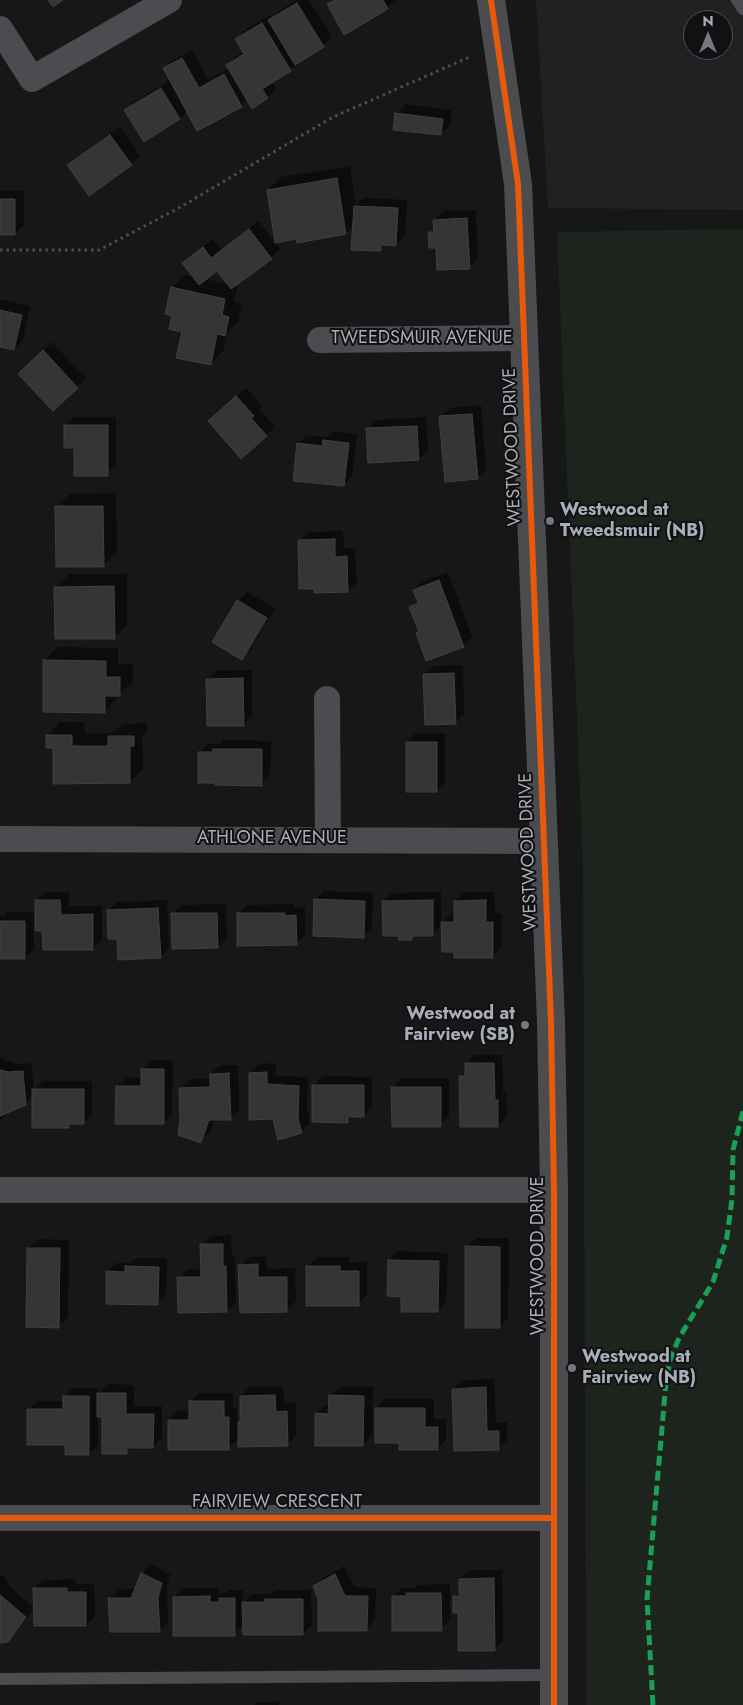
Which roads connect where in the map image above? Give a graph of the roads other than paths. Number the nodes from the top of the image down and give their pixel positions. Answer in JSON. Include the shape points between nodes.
{"nodes":[{"id":1,"x":169,"y":0,"type":"edge"},
{"id":2,"x":491,"y":0,"type":"edge"},
{"id":3,"x":737,"y":0,"type":"edge"},
{"id":4,"x":743,"y":9,"type":"edge"},
{"id":5,"x":0,"y":29,"type":"edge"},
{"id":6,"x":523,"y":338,"type":"junction"},
{"id":7,"x":320,"y":340,"type":"dead end"},
{"id":8,"x":327,"y":699,"type":"dead end"},
{"id":9,"x":0,"y":839,"type":"edge"},
{"id":10,"x":328,"y":839,"type":"junction"},
{"id":11,"x":544,"y":841,"type":"junction"},
{"id":12,"x":0,"y":1190,"type":"edge"},
{"id":13,"x":554,"y":1190,"type":"junction"},
{"id":14,"x":0,"y":1518,"type":"edge"},
{"id":15,"x":554,"y":1518,"type":"junction"},
{"id":16,"x":554,"y":1675,"type":"junction"},
{"id":17,"x":0,"y":1679,"type":"edge"},
{"id":18,"x":554,"y":1705,"type":"edge"}],
"edges":[{"from":1,"to":5,"type":"street","via":[[32,80]]},
{"from":2,"to":6,"type":"street","name":"WESTWOOD DRIVE","via":[[518,184]]},
{"from":3,"to":4,"type":"lane"},
{"from":6,"to":7,"type":"street","name":"TWEEDSMUIR AVENUE"},
{"from":6,"to":11,"type":"street","name":"WESTWOOD DRIVE"},
{"from":8,"to":10,"type":"street"},
{"from":9,"to":10,"type":"street","name":"ATHLONE AVENUE"},
{"from":10,"to":11,"type":"street","name":"ATHLONE AVENUE"},
{"from":11,"to":13,"type":"street","name":"WESTWOOD DRIVE"},
{"from":12,"to":13,"type":"street"},
{"from":13,"to":15,"type":"street","name":"WESTWOOD DRIVE"},
{"from":14,"to":15,"type":"street","name":"FAIRVIEW CRESCENT"},
{"from":15,"to":16,"type":"street","name":"WESTWOOD DRIVE"},
{"from":16,"to":17,"type":"lane"},
{"from":16,"to":18,"type":"street","name":"WESTWOOD DRIVE"}]}
